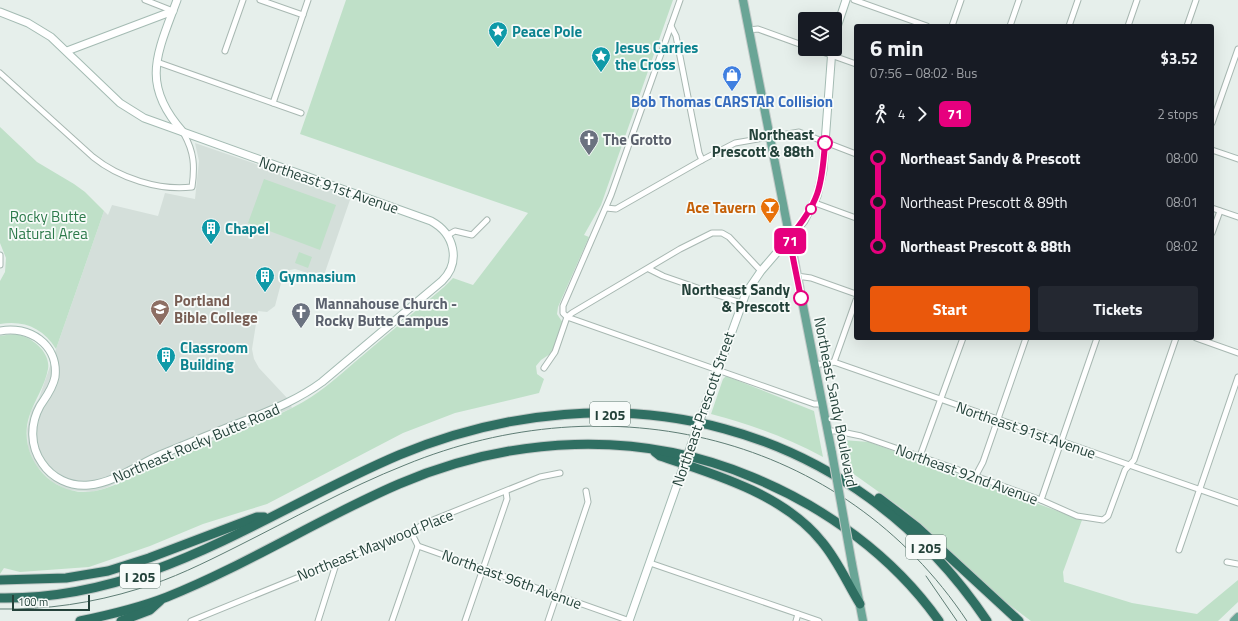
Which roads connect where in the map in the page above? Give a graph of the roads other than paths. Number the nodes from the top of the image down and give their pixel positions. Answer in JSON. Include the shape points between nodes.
{"nodes":[{"id":1,"x":145,"y":0,"type":"edge"},
{"id":2,"x":177,"y":0,"type":"edge"},
{"id":3,"x":243,"y":0,"type":"edge"},
{"id":4,"x":260,"y":0,"type":"edge"},
{"id":5,"x":308,"y":0,"type":"edge"},
{"id":6,"x":680,"y":0,"type":"edge"},
{"id":7,"x":743,"y":0,"type":"edge"},
{"id":8,"x":846,"y":0,"type":"edge"},
{"id":9,"x":854,"y":0,"type":"edge"},
{"id":10,"x":961,"y":0,"type":"edge"},
{"id":11,"x":1019,"y":0,"type":"edge"},
{"id":12,"x":1078,"y":0,"type":"edge"},
{"id":13,"x":1137,"y":0,"type":"edge"},
{"id":14,"x":1196,"y":0,"type":"edge"},
{"id":15,"x":173,"y":11,"type":"junction"},
{"id":16,"x":0,"y":12,"type":"edge"},
{"id":17,"x":842,"y":12,"type":"edge"},
{"id":18,"x":303,"y":15,"type":"junction"},
{"id":19,"x":921,"y":24,"type":"edge"},
{"id":20,"x":953,"y":24,"type":"edge"},
{"id":21,"x":1011,"y":24,"type":"edge"},
{"id":22,"x":1070,"y":24,"type":"edge"},
{"id":23,"x":1129,"y":24,"type":"edge"},
{"id":24,"x":1188,"y":24,"type":"edge"},
{"id":25,"x":671,"y":26,"type":"junction"},
{"id":26,"x":749,"y":30,"type":"junction"},
{"id":27,"x":798,"y":43,"type":"edge"},
{"id":28,"x":1238,"y":49,"type":"edge"},
{"id":29,"x":67,"y":51,"type":"junction"},
{"id":30,"x":225,"y":51,"type":"dead end"},
{"id":31,"x":831,"y":56,"type":"edge"},
{"id":32,"x":839,"y":56,"type":"edge"},
{"id":33,"x":157,"y":62,"type":"junction"},
{"id":34,"x":854,"y":63,"type":"edge"},
{"id":35,"x":0,"y":73,"type":"edge"},
{"id":36,"x":273,"y":102,"type":"junction"},
{"id":37,"x":301,"y":112,"type":"dead end"},
{"id":38,"x":1214,"y":118,"type":"edge"},
{"id":39,"x":184,"y":134,"type":"junction"},
{"id":40,"x":770,"y":136,"type":"junction"},
{"id":41,"x":825,"y":143,"type":"junction"},
{"id":42,"x":1214,"y":151,"type":"edge"},
{"id":43,"x":854,"y":153,"type":"edge"},
{"id":44,"x":1238,"y":159,"type":"edge"},
{"id":45,"x":702,"y":160,"type":"junction"},
{"id":46,"x":815,"y":203,"type":"junction"},
{"id":47,"x":606,"y":208,"type":"junction"},
{"id":48,"x":1214,"y":209,"type":"edge"},
{"id":49,"x":1220,"y":211,"type":"junction"},
{"id":50,"x":854,"y":217,"type":"edge"},
{"id":51,"x":1238,"y":218,"type":"edge"},
{"id":52,"x":487,"y":220,"type":"dead end"},
{"id":53,"x":1214,"y":228,"type":"edge"},
{"id":54,"x":448,"y":235,"type":"junction"},
{"id":55,"x":789,"y":238,"type":"junction"},
{"id":56,"x":0,"y":255,"type":"edge"},
{"id":57,"x":0,"y":265,"type":"edge"},
{"id":58,"x":649,"y":269,"type":"junction"},
{"id":59,"x":761,"y":271,"type":"junction"},
{"id":60,"x":797,"y":276,"type":"junction"},
{"id":61,"x":854,"y":293,"type":"edge"},
{"id":62,"x":741,"y":303,"type":"junction"},
{"id":63,"x":854,"y":306,"type":"edge"},
{"id":64,"x":567,"y":317,"type":"junction"},
{"id":65,"x":0,"y":332,"type":"edge"},
{"id":66,"x":962,"y":340,"type":"edge"},
{"id":67,"x":1025,"y":340,"type":"edge"},
{"id":68,"x":1096,"y":340,"type":"edge"},
{"id":69,"x":1175,"y":340,"type":"edge"},
{"id":70,"x":1202,"y":340,"type":"edge"},
{"id":71,"x":1238,"y":353,"type":"edge"},
{"id":72,"x":834,"y":362,"type":"junction"},
{"id":73,"x":814,"y":365,"type":"junction"},
{"id":74,"x":544,"y":368,"type":"dead end"},
{"id":75,"x":717,"y":370,"type":"junction"},
{"id":76,"x":1238,"y":376,"type":"edge"},
{"id":77,"x":941,"y":400,"type":"junction"},
{"id":78,"x":822,"y":404,"type":"junction"},
{"id":79,"x":997,"y":420,"type":"junction"},
{"id":80,"x":827,"y":431,"type":"junction"},
{"id":81,"x":1061,"y":442,"type":"junction"},
{"id":82,"x":650,"y":448,"type":"junction"},
{"id":83,"x":920,"y":456,"type":"junction"},
{"id":84,"x":1130,"y":465,"type":"junction"},
{"id":85,"x":560,"y":472,"type":"dead end"},
{"id":86,"x":975,"y":477,"type":"junction"},
{"id":87,"x":853,"y":486,"type":"junction"},
{"id":88,"x":1199,"y":489,"type":"junction"},
{"id":89,"x":586,"y":491,"type":"dead end"},
{"id":90,"x":506,"y":492,"type":"junction"},
{"id":91,"x":1041,"y":500,"type":"junction"},
{"id":92,"x":1238,"y":503,"type":"edge"},
{"id":93,"x":269,"y":517,"type":"junction"},
{"id":94,"x":411,"y":532,"type":"junction"},
{"id":95,"x":418,"y":546,"type":"junction"},
{"id":96,"x":1179,"y":550,"type":"dead end"},
{"id":97,"x":337,"y":561,"type":"junction"},
{"id":98,"x":1227,"y":562,"type":"dead end"},
{"id":99,"x":650,"y":563,"type":"junction"},
{"id":100,"x":1238,"y":564,"type":"edge"},
{"id":101,"x":483,"y":569,"type":"junction"},
{"id":102,"x":0,"y":580,"type":"edge"},
{"id":103,"x":556,"y":595,"type":"junction"},
{"id":104,"x":0,"y":598,"type":"edge"},
{"id":105,"x":165,"y":598,"type":"junction"},
{"id":106,"x":860,"y":604,"type":"junction"},
{"id":107,"x":798,"y":614,"type":"junction"},
{"id":108,"x":1238,"y":617,"type":"edge"},
{"id":109,"x":203,"y":619,"type":"edge"},
{"id":110,"x":80,"y":621,"type":"edge"},
{"id":111,"x":121,"y":621,"type":"edge"},
{"id":112,"x":192,"y":621,"type":"edge"},
{"id":113,"x":318,"y":621,"type":"edge"},
{"id":114,"x":392,"y":621,"type":"edge"},
{"id":115,"x":465,"y":621,"type":"edge"},
{"id":116,"x":548,"y":621,"type":"edge"},
{"id":117,"x":629,"y":621,"type":"edge"},
{"id":118,"x":796,"y":621,"type":"edge"},
{"id":119,"x":819,"y":621,"type":"edge"},
{"id":120,"x":863,"y":621,"type":"edge"},
{"id":121,"x":939,"y":621,"type":"edge"},
{"id":122,"x":987,"y":621,"type":"edge"},
{"id":123,"x":1018,"y":621,"type":"edge"},
{"id":124,"x":1234,"y":621,"type":"edge"}],
"edges":[{"from":1,"to":15,"type":"street"},
{"from":2,"to":15,"type":"street"},
{"from":3,"to":30,"type":"street"},
{"from":4,"to":18,"type":"street"},
{"from":5,"to":18,"type":"street"},
{"from":6,"to":25,"type":"street"},
{"from":7,"to":26,"type":"main road","name":"Northeast Sandy Boulevard"},
{"from":8,"to":17,"type":"street"},
{"from":9,"to":19,"type":"street"},
{"from":10,"to":20,"type":"street"},
{"from":11,"to":21,"type":"street"},
{"from":12,"to":22,"type":"street"},
{"from":13,"to":23,"type":"street"},
{"from":14,"to":24,"type":"street"},
{"from":15,"to":29,"type":"street"},
{"from":15,"to":33,"type":"street"},
{"from":16,"to":29,"type":"street","via":[[40,30]]},
{"from":18,"to":36,"type":"street"},
{"from":25,"to":45,"type":"street","via":[[676,36]]},
{"from":25,"to":47,"type":"street"},
{"from":26,"to":27,"type":"street","via":[[758,29]]},
{"from":26,"to":40,"type":"main road","name":"Northeast Sandy Boulevard"},
{"from":28,"to":38,"type":"street"},
{"from":29,"to":39,"type":"street","via":[[131,112]]},
{"from":31,"to":41,"type":"street","name":"Northeast Prescott Street"},
{"from":32,"to":34,"type":"street"},
{"from":33,"to":36,"type":"street"},
{"from":33,"to":39,"type":"street","via":[[156,85],[161,101]]},
{"from":35,"to":39,"type":"street","via":[[104,165],[126,176],[174,188],[192,187],[195,160]]},
{"from":36,"to":37,"type":"street"},
{"from":39,"to":54,"type":"street","name":"Northeast 91st Avenue","via":[[427,220],[440,226]]},
{"from":40,"to":41,"type":"street","via":[[799,132]]},
{"from":40,"to":45,"type":"street","via":[[735,143]]},
{"from":40,"to":55,"type":"main road","name":"Northeast Sandy Boulevard"},
{"from":41,"to":43,"type":"street"},
{"from":41,"to":46,"type":"street","name":"Northeast Prescott Street","via":[[822,178]]},
{"from":42,"to":44,"type":"street"},
{"from":45,"to":47,"type":"street","via":[[616,209]]},
{"from":46,"to":50,"type":"street"},
{"from":46,"to":55,"type":"street","name":"Northeast Prescott Street"},
{"from":47,"to":64,"type":"street","via":[[563,306]]},
{"from":48,"to":49,"type":"street"},
{"from":49,"to":51,"type":"street"},
{"from":49,"to":53,"type":"street"},
{"from":52,"to":54,"type":"street","via":[[475,234],[455,231]]},
{"from":54,"to":65,"type":"street","name":"Northeast Rocky Butte Road","via":[[454,255],[447,276],[316,386],[294,400],[159,455],[94,485],[62,481],[39,459],[33,440],[33,428],[38,411],[54,379],[52,356],[45,344],[32,334],[16,329]]},
{"from":55,"to":59,"type":"street","name":"Northeast Prescott Street"},
{"from":55,"to":60,"type":"main road","name":"Northeast Sandy Boulevard"},
{"from":56,"to":57,"type":"street"},
{"from":58,"to":59,"type":"street","via":[[680,249],[712,233],[719,233],[729,237]]},
{"from":58,"to":62,"type":"street"},
{"from":58,"to":64,"type":"street"},
{"from":59,"to":62,"type":"street","name":"Northeast Prescott Street"},
{"from":60,"to":61,"type":"street","via":[[811,278]]},
{"from":60,"to":73,"type":"main road","name":"Northeast Sandy Boulevard"},
{"from":62,"to":75,"type":"street","name":"Northeast Prescott Street"},
{"from":63,"to":72,"type":"street"},
{"from":64,"to":74,"type":"street","via":[[555,352]]},
{"from":64,"to":75,"type":"street"},
{"from":66,"to":77,"type":"street"},
{"from":67,"to":79,"type":"street"},
{"from":68,"to":81,"type":"street"},
{"from":69,"to":84,"type":"street","via":[[1134,460]]},
{"from":70,"to":71,"type":"street"},
{"from":72,"to":73,"type":"street","name":"Northeast 91st Avenue"},
{"from":72,"to":77,"type":"street","name":"Northeast 91st Avenue"},
{"from":73,"to":78,"type":"main road","name":"Northeast Sandy Boulevard"},
{"from":75,"to":78,"type":"street","via":[[814,404]]},
{"from":75,"to":99,"type":"street","name":"Northeast Prescott Street","bridge":true},
{"from":76,"to":88,"type":"street"},
{"from":77,"to":79,"type":"street","name":"Northeast 91st Avenue"},
{"from":77,"to":83,"type":"street"},
{"from":78,"to":80,"type":"main road","name":"Northeast Sandy Boulevard"},
{"from":79,"to":81,"type":"street","name":"Northeast 91st Avenue"},
{"from":79,"to":86,"type":"street","via":[[983,462]]},
{"from":80,"to":83,"type":"street","name":"Northeast 92nd Avenue","via":[[837,430],[861,436]]},
{"from":80,"to":106,"type":"main road","name":"Northeast Sandy Boulevard","bridge":true},
{"from":81,"to":84,"type":"street","name":"Northeast 91st Avenue"},
{"from":81,"to":91,"type":"street"},
{"from":82,"to":105,"type":"highway","number":"I 205","via":[[593,444],[551,445],[501,452],[461,462],[393,487]]},
{"from":82,"to":106,"type":"highway","via":[[660,456],[730,480],[800,520],[829,550]]},
{"from":82,"to":121,"type":"highway","number":"I 205","via":[[698,458],[734,470],[787,492],[813,507],[859,539],[883,560],[909,585]]},
{"from":83,"to":86,"type":"street","name":"Northeast 92nd Avenue"},
{"from":84,"to":88,"type":"street","name":"Northeast 91st Avenue"},
{"from":84,"to":91,"type":"street","name":"Northeast 92nd Avenue","via":[[1106,519],[1077,516]]},
{"from":85,"to":90,"type":"street","name":"Northeast Maywood Place","via":[[540,477]]},
{"from":86,"to":91,"type":"street","name":"Northeast 92nd Avenue"},
{"from":87,"to":93,"type":"highway","number":"I 205","via":[[786,449],[732,430],[657,417],[574,414],[499,423],[435,442],[380,464]]},
{"from":87,"to":122,"type":"highway","number":"I 205","via":[[888,512],[926,546]]},
{"from":87,"to":123,"type":"highway","via":[[879,498],[910,521]]},
{"from":88,"to":92,"type":"street","name":"Northeast 91st Avenue"},
{"from":88,"to":96,"type":"street"},
{"from":89,"to":103,"type":"street","via":[[588,502]]},
{"from":90,"to":94,"type":"street","name":"Northeast Maywood Place","via":[[423,524]]},
{"from":90,"to":101,"type":"street","via":[[506,499]]},
{"from":93,"to":102,"type":"highway","via":[[257,517],[149,558],[108,570],[66,578]]},
{"from":93,"to":104,"type":"highway","number":"I 205","via":[[187,558],[128,580],[68,594]]},
{"from":94,"to":95,"type":"street"},
{"from":94,"to":97,"type":"street","name":"Northeast Maywood Place"},
{"from":95,"to":101,"type":"street","name":"Northeast 96th Avenue"},
{"from":95,"to":114,"type":"street"},
{"from":97,"to":109,"type":"street","name":"Northeast Maywood Place"},
{"from":97,"to":113,"type":"street"},
{"from":98,"to":100,"type":"street"},
{"from":99,"to":107,"type":"street"},
{"from":99,"to":117,"type":"street","name":"Northeast Prescott Street"},
{"from":101,"to":103,"type":"street","name":"Northeast 96th Avenue"},
{"from":101,"to":115,"type":"street"},
{"from":103,"to":116,"type":"street"},
{"from":103,"to":117,"type":"street","name":"Northeast 96th Avenue"},
{"from":105,"to":110,"type":"highway","number":"I 205"},
{"from":105,"to":111,"type":"highway","via":[[150,610]]},
{"from":106,"to":120,"type":"main road","name":"Northeast Sandy Boulevard"},
{"from":107,"to":118,"type":"street"},
{"from":107,"to":119,"type":"street"},
{"from":108,"to":124,"type":"main road"},
{"from":109,"to":112,"type":"street","name":"Northeast Maywood Place"}]}
